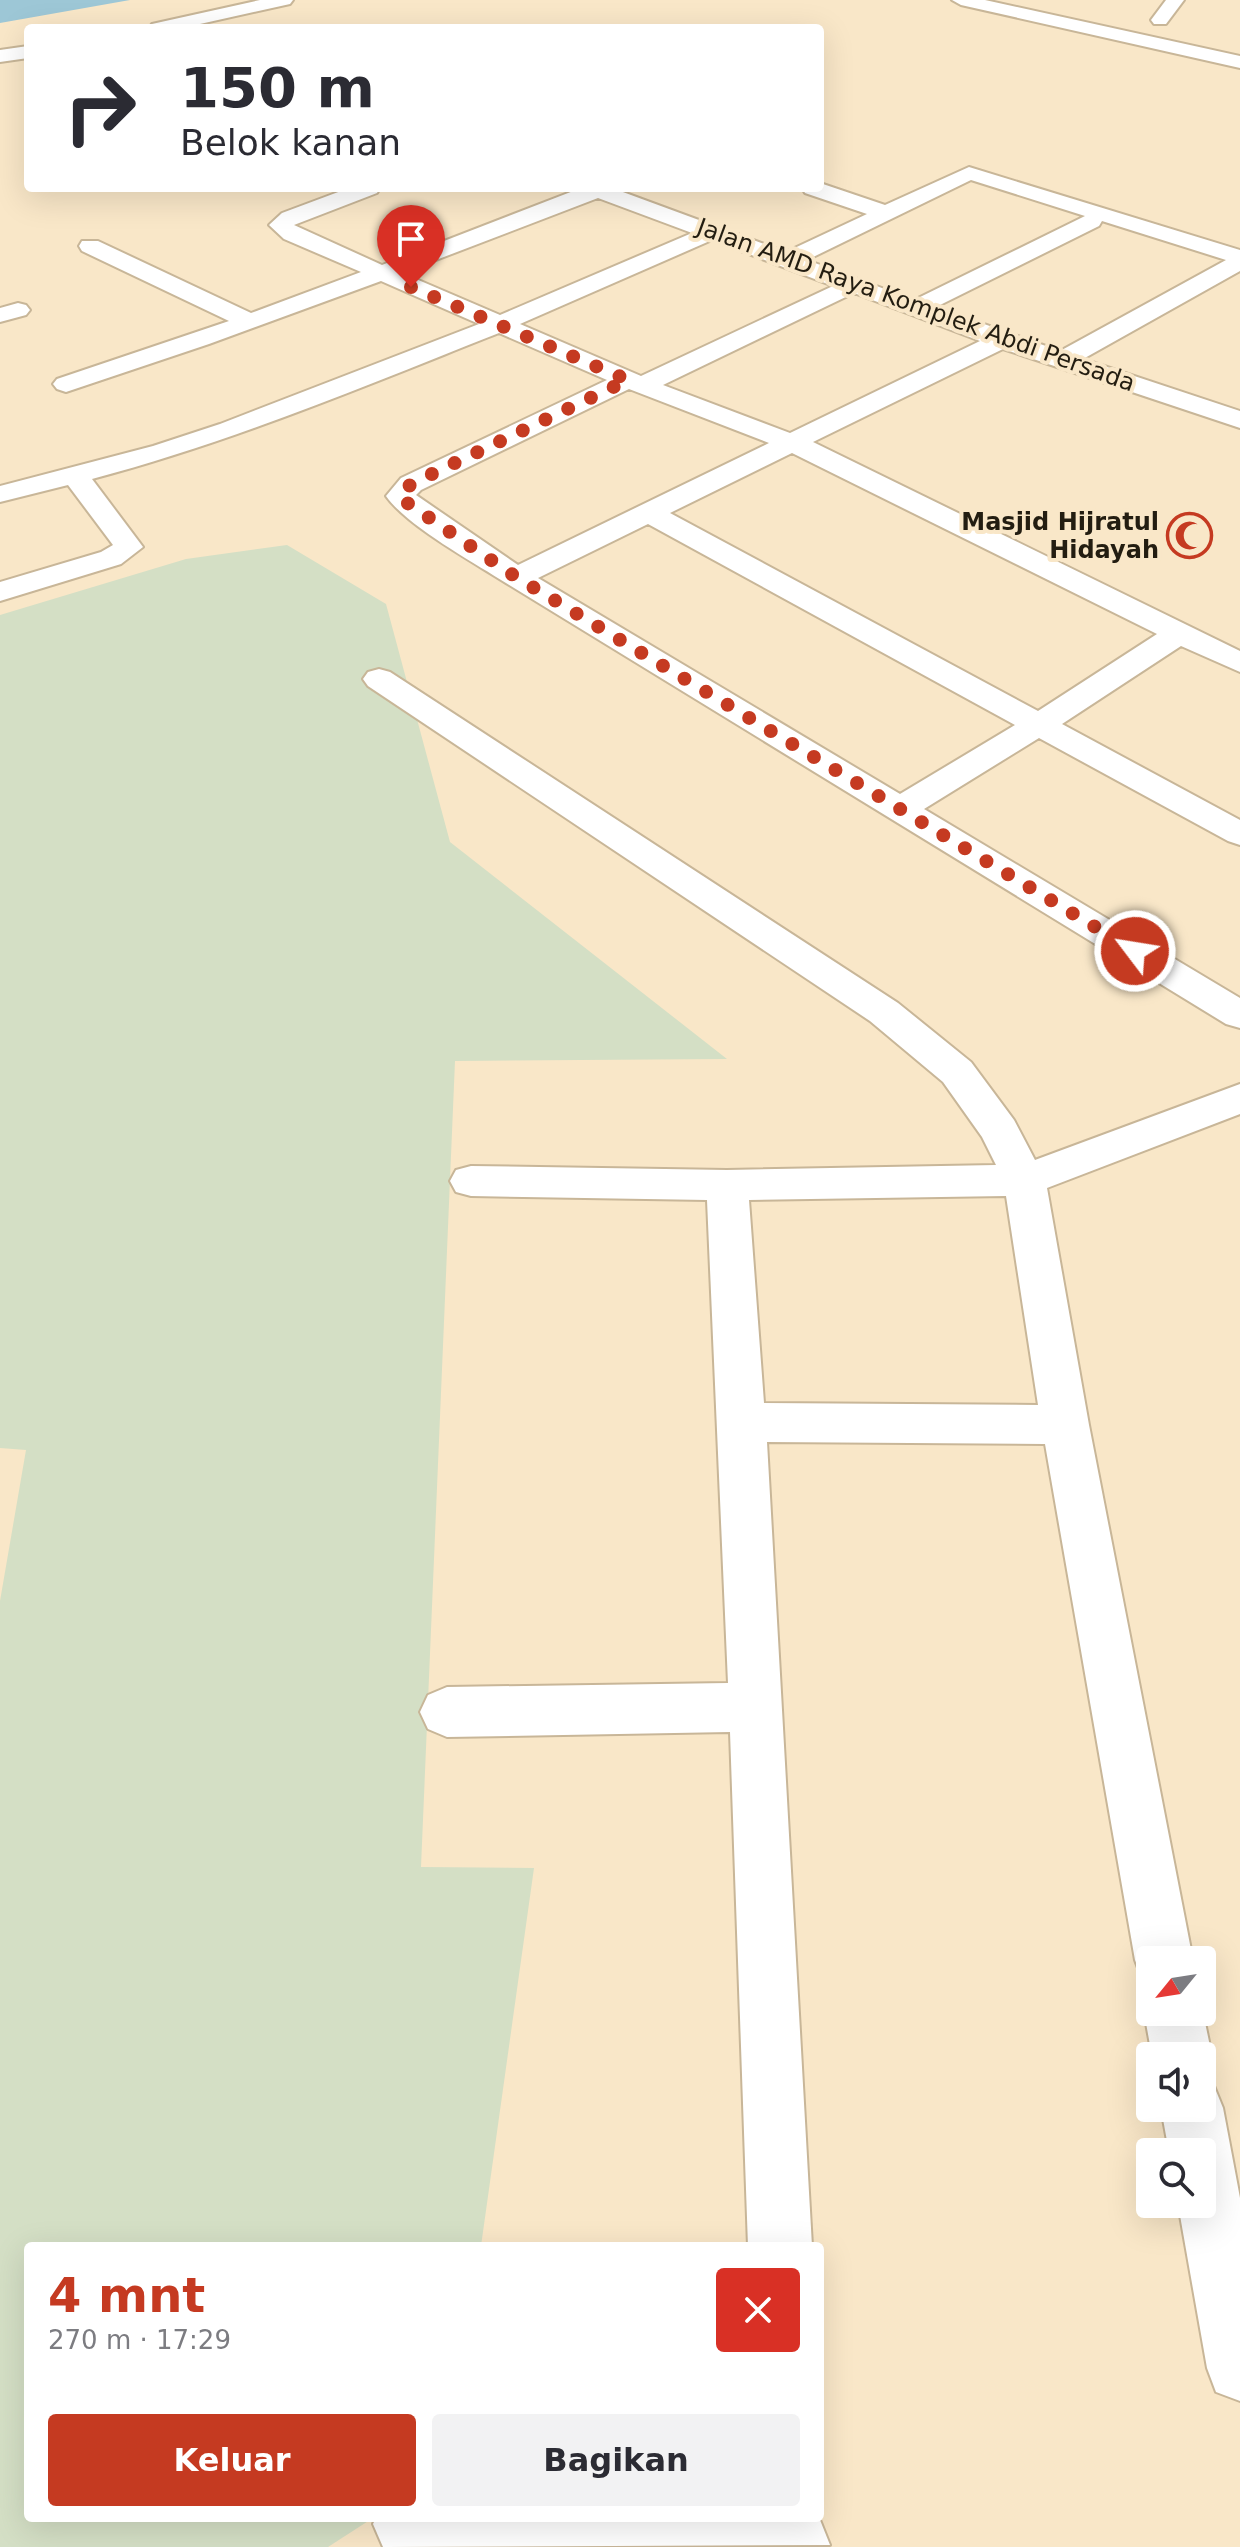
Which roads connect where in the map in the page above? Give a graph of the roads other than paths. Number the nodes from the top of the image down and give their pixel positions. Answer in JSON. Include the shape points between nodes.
{"nodes":[{"id":1,"x":284,"y":0,"type":"edge"},
{"id":2,"x":961,"y":0,"type":"edge"},
{"id":3,"x":1175,"y":0,"type":"edge"},
{"id":4,"x":1160,"y":20,"type":"dead end"},
{"id":5,"x":182,"y":24,"type":"edge"},
{"id":6,"x":24,"y":53,"type":"edge"},
{"id":7,"x":0,"y":56,"type":"edge"},
{"id":8,"x":1236,"y":70,"type":"edge"},
{"id":9,"x":358,"y":192,"type":"edge"},
{"id":10,"x":587,"y":192,"type":"edge"},
{"id":11,"x":604,"y":192,"type":"edge"},
{"id":12,"x":655,"y":192,"type":"edge"},
{"id":13,"x":824,"y":192,"type":"edge"},
{"id":14,"x":632,"y":202,"type":"junction"},
{"id":15,"x":884,"y":212,"type":"junction"},
{"id":16,"x":1091,"y":221,"type":"dead end"},
{"id":17,"x":712,"y":232,"type":"junction"},
{"id":18,"x":90,"y":246,"type":"dead end"},
{"id":19,"x":788,"y":260,"type":"junction"},
{"id":20,"x":1240,"y":260,"type":"edge"},
{"id":21,"x":382,"y":274,"type":"junction"},
{"id":22,"x":853,"y":285,"type":"junction"},
{"id":23,"x":916,"y":308,"type":"junction"},
{"id":24,"x":249,"y":321,"type":"junction"},
{"id":25,"x":498,"y":325,"type":"junction"},
{"id":26,"x":1001,"y":340,"type":"junction"},
{"id":27,"x":1063,"y":360,"type":"junction"},
{"id":28,"x":635,"y":383,"type":"junction"},
{"id":29,"x":66,"y":384,"type":"dead end"},
{"id":30,"x":1235,"y":412,"type":"edge"},
{"id":31,"x":793,"y":443,"type":"junction"},
{"id":32,"x":76,"y":476,"type":"junction"},
{"id":33,"x":6,"y":486,"type":"edge"},
{"id":34,"x":649,"y":513,"type":"junction"},
{"id":35,"x":516,"y":577,"type":"junction"},
{"id":36,"x":0,"y":592,"type":"edge"},
{"id":37,"x":1179,"y":633,"type":"junction"},
{"id":38,"x":1240,"y":663,"type":"edge"},
{"id":39,"x":379,"y":679,"type":"dead end"},
{"id":40,"x":1038,"y":725,"type":"junction"},
{"id":41,"x":899,"y":809,"type":"junction"},
{"id":42,"x":1240,"y":834,"type":"edge"},
{"id":43,"x":1240,"y":1015,"type":"edge"},
{"id":44,"x":1240,"y":1098,"type":"edge"},
{"id":45,"x":1025,"y":1180,"type":"junction"},
{"id":46,"x":471,"y":1181,"type":"dead end"},
{"id":47,"x":727,"y":1185,"type":"junction"},
{"id":48,"x":742,"y":1422,"type":"junction"},
{"id":49,"x":1065,"y":1425,"type":"junction"},
{"id":50,"x":754,"y":1707,"type":"junction"},
{"id":51,"x":447,"y":1712,"type":"dead end"},
{"id":52,"x":1161,"y":1946,"type":"edge"},
{"id":53,"x":1212,"y":2218,"type":"edge"},
{"id":54,"x":780,"y":2242,"type":"edge"},
{"id":55,"x":1240,"y":2368,"type":"edge"},
{"id":56,"x":408,"y":2524,"type":"dead end"},
{"id":57,"x":794,"y":2537,"type":"edge"}],
"edges":[{"from":1,"to":5,"type":"street"},
{"from":2,"to":8,"type":"street"},
{"from":3,"to":4,"type":"street"},
{"from":6,"to":7,"type":"street"},
{"from":9,"to":21,"type":"street","via":[[280,225]]},
{"from":10,"to":21,"type":"street"},
{"from":11,"to":14,"type":"street","name":"Jalan AMD Raya Komplek Abdi Persada"},
{"from":12,"to":14,"type":"street"},
{"from":13,"to":15,"type":"street"},
{"from":14,"to":17,"type":"street","name":"Jalan AMD Raya Komplek Abdi Persada"},
{"from":15,"to":19,"type":"street"},
{"from":15,"to":20,"type":"street","via":[[969,173]]},
{"from":16,"to":23,"type":"street"},
{"from":17,"to":19,"type":"street","name":"Jalan AMD Raya Komplek Abdi Persada"},
{"from":17,"to":25,"type":"street"},
{"from":18,"to":24,"type":"street"},
{"from":19,"to":22,"type":"street","name":"Jalan AMD Raya Komplek Abdi Persada"},
{"from":20,"to":27,"type":"street"},
{"from":21,"to":24,"type":"street"},
{"from":21,"to":25,"type":"street"},
{"from":22,"to":23,"type":"street","name":"Jalan AMD Raya Komplek Abdi Persada"},
{"from":22,"to":28,"type":"street"},
{"from":23,"to":26,"type":"street","name":"Jalan AMD Raya Komplek Abdi Persada"},
{"from":24,"to":29,"type":"street"},
{"from":25,"to":28,"type":"street"},
{"from":25,"to":32,"type":"street","via":[[229,430]]},
{"from":26,"to":27,"type":"street","name":"Jalan AMD Raya Komplek Abdi Persada"},
{"from":26,"to":31,"type":"street"},
{"from":27,"to":30,"type":"street","name":"Jalan AMD Raya Komplek Abdi Persada"},
{"from":28,"to":31,"type":"street"},
{"from":28,"to":35,"type":"street","via":[[411,484],[400,496]]},
{"from":31,"to":34,"type":"street"},
{"from":31,"to":37,"type":"street"},
{"from":32,"to":33,"type":"street"},
{"from":32,"to":36,"type":"street","via":[[129,547],[111,558]]},
{"from":34,"to":35,"type":"street"},
{"from":34,"to":40,"type":"street"},
{"from":35,"to":41,"type":"street"},
{"from":37,"to":38,"type":"street"},
{"from":37,"to":40,"type":"street"},
{"from":39,"to":45,"type":"street","via":[[884,1012],[957,1072],[999,1130]]},
{"from":40,"to":41,"type":"street"},
{"from":40,"to":42,"type":"street"},
{"from":41,"to":43,"type":"street"},
{"from":44,"to":45,"type":"street"},
{"from":45,"to":47,"type":"street"},
{"from":45,"to":49,"type":"street"},
{"from":46,"to":47,"type":"street"},
{"from":47,"to":48,"type":"street"},
{"from":48,"to":49,"type":"street"},
{"from":48,"to":50,"type":"street"},
{"from":49,"to":52,"type":"street"},
{"from":50,"to":51,"type":"street"},
{"from":50,"to":54,"type":"street"},
{"from":53,"to":55,"type":"street"},
{"from":56,"to":57,"type":"street"}]}
